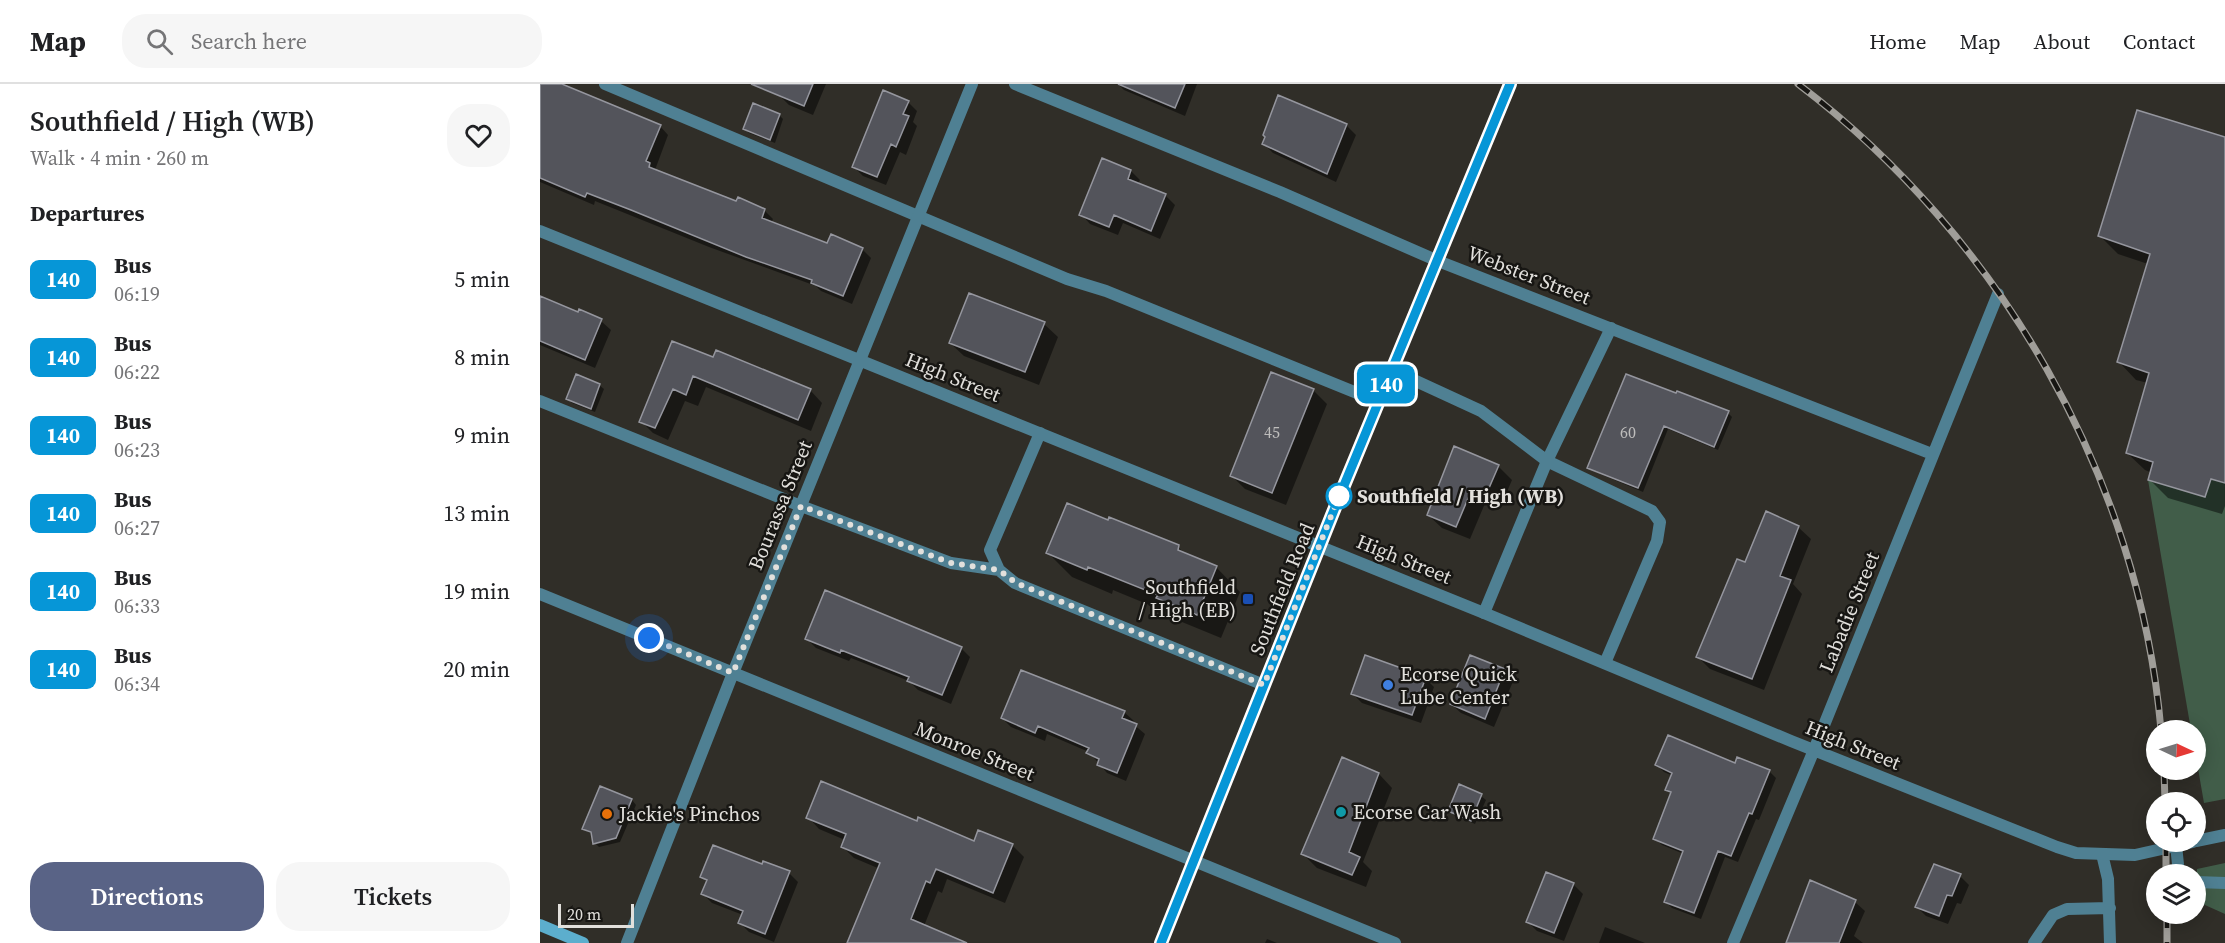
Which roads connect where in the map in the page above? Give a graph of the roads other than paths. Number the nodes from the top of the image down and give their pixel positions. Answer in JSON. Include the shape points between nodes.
{"nodes":[{"id":1,"x":605,"y":84,"type":"edge"},
{"id":2,"x":972,"y":84,"type":"edge"},
{"id":3,"x":1015,"y":84,"type":"edge"},
{"id":4,"x":1510,"y":84,"type":"edge"},
{"id":5,"x":919,"y":217,"type":"junction"},
{"id":6,"x":540,"y":231,"type":"edge"},
{"id":7,"x":1438,"y":261,"type":"junction"},
{"id":8,"x":1998,"y":294,"type":"dead end"},
{"id":9,"x":1611,"y":328,"type":"junction"},
{"id":10,"x":861,"y":360,"type":"junction"},
{"id":11,"x":1392,"y":370,"type":"junction"},
{"id":12,"x":540,"y":401,"type":"edge"},
{"id":13,"x":1379,"y":402,"type":"junction"},
{"id":14,"x":1040,"y":433,"type":"junction"},
{"id":15,"x":1932,"y":454,"type":"junction"},
{"id":16,"x":1547,"y":461,"type":"junction"},
{"id":17,"x":801,"y":506,"type":"junction"},
{"id":18,"x":1320,"y":547,"type":"junction"},
{"id":19,"x":999,"y":570,"type":"junction"},
{"id":20,"x":540,"y":594,"type":"edge"},
{"id":21,"x":1484,"y":613,"type":"junction"},
{"id":22,"x":1605,"y":663,"type":"junction"},
{"id":23,"x":733,"y":673,"type":"junction"},
{"id":24,"x":1264,"y":685,"type":"junction"},
{"id":25,"x":1814,"y":750,"type":"junction"},
{"id":26,"x":2225,"y":835,"type":"edge"},
{"id":27,"x":2206,"y":839,"type":"edge"},
{"id":28,"x":2147,"y":852,"type":"edge"},
{"id":29,"x":2102,"y":855,"type":"junction"},
{"id":30,"x":1194,"y":861,"type":"junction"},
{"id":31,"x":2206,"y":882,"type":"edge"},
{"id":32,"x":2225,"y":883,"type":"edge"},
{"id":33,"x":2110,"y":908,"type":"junction"},
{"id":34,"x":540,"y":925,"type":"edge"},
{"id":35,"x":583,"y":943,"type":"edge"},
{"id":36,"x":627,"y":943,"type":"edge"},
{"id":37,"x":1161,"y":943,"type":"edge"},
{"id":38,"x":1395,"y":943,"type":"edge"},
{"id":39,"x":1733,"y":943,"type":"edge"},
{"id":40,"x":2034,"y":943,"type":"edge"},
{"id":41,"x":2110,"y":943,"type":"edge"}],
"edges":[{"from":1,"to":5,"type":"street"},
{"from":2,"to":5,"type":"street","name":"Bourassa Street"},
{"from":3,"to":7,"type":"street","name":"Webster Street"},
{"from":4,"to":7,"type":"main road","name":"Southfield Road"},
{"from":5,"to":10,"type":"street","name":"Bourassa Street"},
{"from":5,"to":13,"type":"street"},
{"from":6,"to":10,"type":"street","name":"High Street"},
{"from":7,"to":9,"type":"street","name":"Webster Street"},
{"from":7,"to":11,"type":"main road","name":"Southfield Road"},
{"from":8,"to":15,"type":"street","name":"Labadie Street"},
{"from":9,"to":15,"type":"street","name":"Webster Street"},
{"from":9,"to":16,"type":"street"},
{"from":10,"to":14,"type":"street","name":"High Street"},
{"from":10,"to":17,"type":"street","name":"Bourassa Street"},
{"from":11,"to":13,"type":"main road","name":"Southfield Road"},
{"from":11,"to":16,"type":"street","via":[[1481,411]]},
{"from":12,"to":17,"type":"street"},
{"from":13,"to":18,"type":"main road","name":"Southfield Road"},
{"from":14,"to":18,"type":"street","name":"High Street"},
{"from":14,"to":19,"type":"street","via":[[990,550]]},
{"from":15,"to":25,"type":"street","name":"Labadie Street"},
{"from":16,"to":21,"type":"street"},
{"from":16,"to":22,"type":"street","via":[[1652,511],[1660,522],[1658,541]]},
{"from":17,"to":19,"type":"street","via":[[951,563]]},
{"from":17,"to":23,"type":"street","name":"Bourassa Street"},
{"from":18,"to":21,"type":"street","name":"High Street"},
{"from":18,"to":24,"type":"main road","name":"Southfield Road"},
{"from":19,"to":24,"type":"street","via":[[1016,583]]},
{"from":20,"to":23,"type":"street","name":"Monroe Street"},
{"from":21,"to":22,"type":"street","name":"High Street"},
{"from":22,"to":25,"type":"street","name":"High Street"},
{"from":23,"to":30,"type":"street","name":"Monroe Street"},
{"from":23,"to":36,"type":"street","name":"Bourassa Street"},
{"from":24,"to":30,"type":"main road","name":"Southfield Road"},
{"from":25,"to":29,"type":"street","name":"High Street","via":[[2057,847]]},
{"from":25,"to":39,"type":"street","name":"Labadie Street"},
{"from":26,"to":27,"type":"street","name":"High Street"},
{"from":28,"to":29,"type":"street","name":"High Street"},
{"from":29,"to":33,"type":"street"},
{"from":30,"to":37,"type":"main road","name":"Southfield Road"},
{"from":30,"to":38,"type":"street","name":"Monroe Street"},
{"from":31,"to":32,"type":"street"},
{"from":33,"to":40,"type":"street","via":[[2067,909],[2053,915]]},
{"from":33,"to":41,"type":"street"},
{"from":34,"to":35,"type":"main road"}]}
